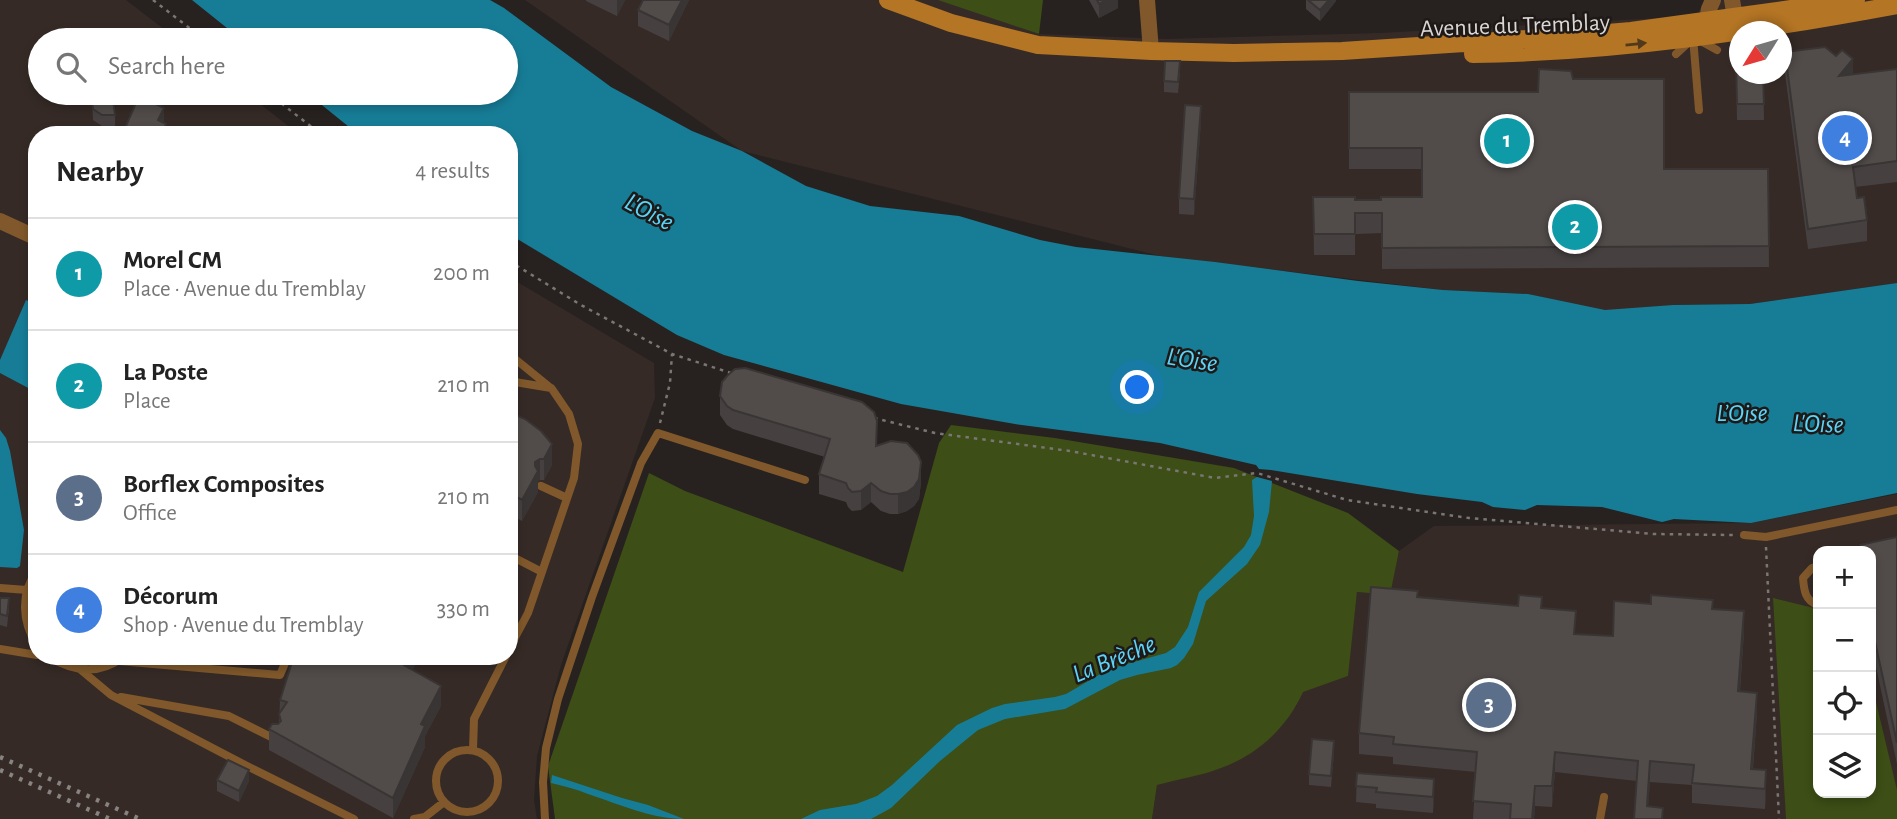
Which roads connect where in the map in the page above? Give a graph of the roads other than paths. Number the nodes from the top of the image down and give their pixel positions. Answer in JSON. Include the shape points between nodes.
{"nodes":[{"id":1,"x":888,"y":0,"type":"edge"},
{"id":2,"x":1147,"y":0,"type":"edge"},
{"id":3,"x":1856,"y":0,"type":"edge"},
{"id":4,"x":1835,"y":1,"type":"edge"},
{"id":5,"x":1897,"y":5,"type":"edge"},
{"id":6,"x":1735,"y":13,"type":"edge"},
{"id":7,"x":1705,"y":21,"type":"edge"},
{"id":8,"x":1717,"y":50,"type":"dead end"},
{"id":9,"x":1151,"y":51,"type":"junction"},
{"id":10,"x":1676,"y":54,"type":"dead end"},
{"id":11,"x":1699,"y":110,"type":"dead end"},
{"id":12,"x":0,"y":221,"type":"edge"},
{"id":13,"x":28,"y":234,"type":"edge"},
{"id":14,"x":518,"y":361,"type":"edge"},
{"id":15,"x":518,"y":383,"type":"edge"},
{"id":16,"x":552,"y":389,"type":"junction"},
{"id":17,"x":805,"y":480,"type":"dead end"},
{"id":18,"x":541,"y":486,"type":"edge"},
{"id":19,"x":567,"y":498,"type":"junction"},
{"id":20,"x":1897,"y":510,"type":"edge"},
{"id":21,"x":1744,"y":535,"type":"road end"},
{"id":22,"x":518,"y":560,"type":"edge"},
{"id":23,"x":1813,"y":568,"type":"edge"},
{"id":24,"x":542,"y":572,"type":"junction"},
{"id":25,"x":0,"y":588,"type":"edge"},
{"id":26,"x":27,"y":590,"type":"joint"},
{"id":27,"x":1813,"y":603,"type":"edge"},
{"id":28,"x":28,"y":628,"type":"edge"},
{"id":29,"x":518,"y":632,"type":"edge"},
{"id":30,"x":0,"y":649,"type":"edge"},
{"id":31,"x":28,"y":653,"type":"edge"},
{"id":32,"x":62,"y":665,"type":"edge"},
{"id":33,"x":107,"y":665,"type":"edge"},
{"id":34,"x":187,"y":665,"type":"edge"},
{"id":35,"x":284,"y":665,"type":"edge"},
{"id":36,"x":501,"y":665,"type":"edge"},
{"id":37,"x":80,"y":670,"type":"junction"},
{"id":38,"x":111,"y":695,"type":"junction"},
{"id":39,"x":275,"y":740,"type":"edge"},
{"id":40,"x":472,"y":750,"type":"junction"},
{"id":41,"x":1604,"y":797,"type":"dead end"},
{"id":42,"x":444,"y":802,"type":"junction"},
{"id":43,"x":354,"y":819,"type":"edge"},
{"id":44,"x":414,"y":819,"type":"edge"},
{"id":45,"x":545,"y":819,"type":"edge"},
{"id":46,"x":1600,"y":819,"type":"edge"}],
"edges":[{"from":1,"to":9,"type":"main road","name":"Avenue du Tremblay","via":[[951,23],[1038,45]]},
{"from":2,"to":9,"type":"street"},
{"from":3,"to":4,"type":"main road","name":"Avenue du Tremblay"},
{"from":4,"to":6,"type":"main road","name":"Avenue du Tremblay"},
{"from":5,"to":6,"type":"main road","name":"Avenue du Tremblay"},
{"from":6,"to":7,"type":"main road","name":"Avenue du Tremblay"},
{"from":7,"to":8,"type":"lane"},
{"from":7,"to":9,"type":"main road","name":"Avenue du Tremblay","via":[[1594,34],[1342,51]]},
{"from":7,"to":10,"type":"lane"},
{"from":7,"to":11,"type":"lane"},
{"from":12,"to":13,"type":"street"},
{"from":14,"to":16,"type":"lane"},
{"from":15,"to":16,"type":"lane"},
{"from":16,"to":19,"type":"lane","via":[[569,414],[578,444]]},
{"from":17,"to":45,"type":"lane","via":[[658,433],[641,463],[558,699],[546,748]]},
{"from":18,"to":19,"type":"lane"},
{"from":19,"to":24,"type":"lane"},
{"from":20,"to":21,"type":"lane","via":[[1766,537]]},
{"from":22,"to":24,"type":"lane"},
{"from":23,"to":27,"type":"lane","via":[[1803,578],[1804,593]]},
{"from":24,"to":29,"type":"lane"},
{"from":25,"to":26,"type":"lane"},
{"from":26,"to":28,"type":"lane"},
{"from":30,"to":31,"type":"lane"},
{"from":32,"to":37,"type":"lane"},
{"from":33,"to":37,"type":"lane"},
{"from":34,"to":35,"type":"lane","via":[[280,675]]},
{"from":36,"to":40,"type":"lane","via":[[474,719]]},
{"from":37,"to":38,"type":"lane"},
{"from":38,"to":39,"type":"lane","via":[[229,716]]},
{"from":38,"to":43,"type":"lane"},
{"from":40,"to":42,"type":"lane","via":[[453,752],[439,765],[435,785]]},
{"from":40,"to":42,"type":"lane","via":[[483,754],[496,770],[498,780],[491,801],[473,812],[452,809]]},
{"from":41,"to":46,"type":"lane"},
{"from":42,"to":44,"type":"lane","via":[[425,817]]}]}
